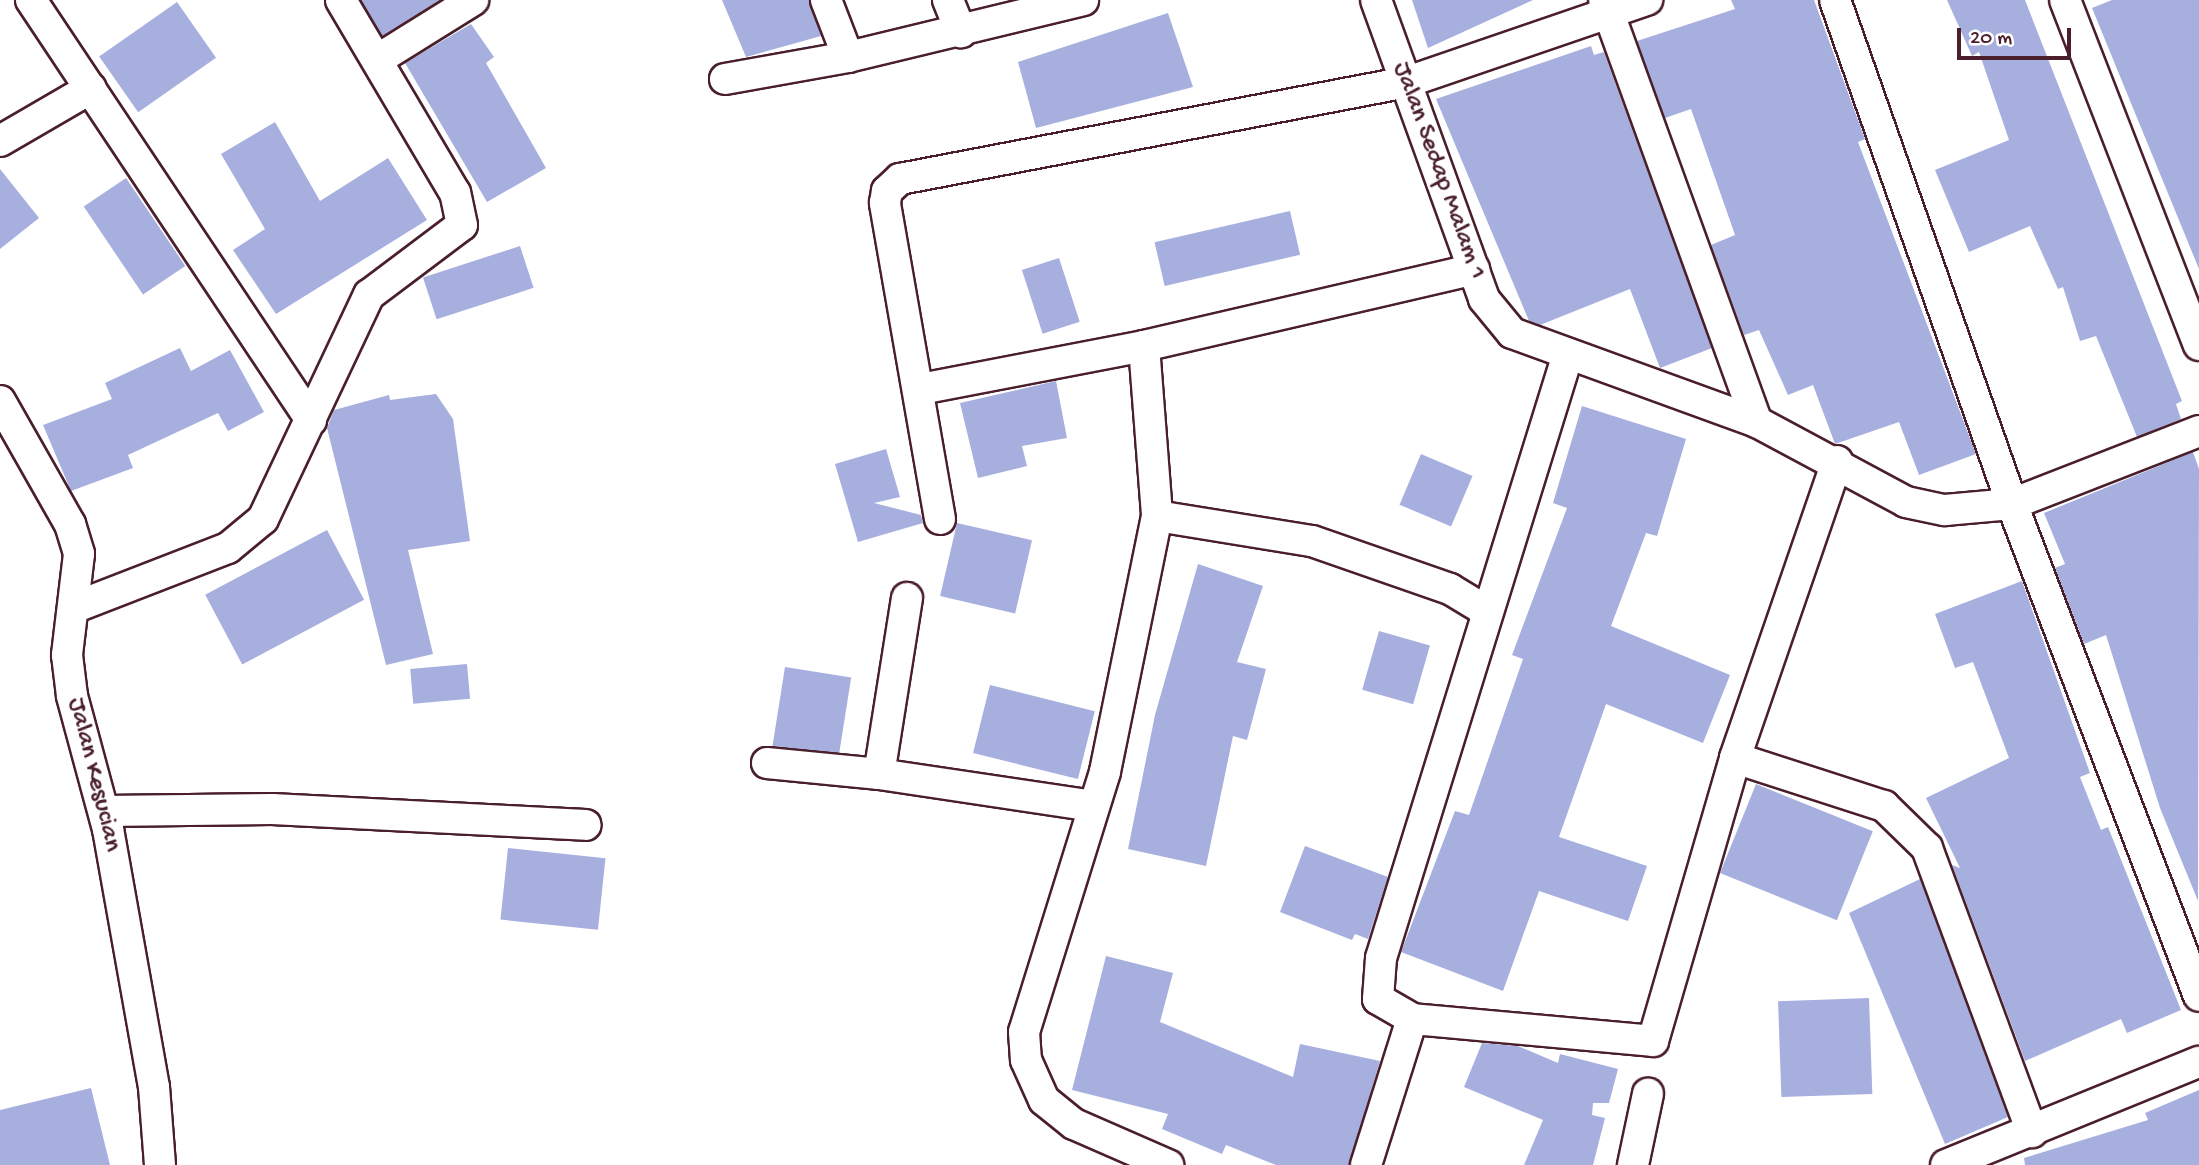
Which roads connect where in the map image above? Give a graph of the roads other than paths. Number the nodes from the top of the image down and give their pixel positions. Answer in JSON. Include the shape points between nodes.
{"nodes":[{"id":1,"x":31,"y":0,"type":"edge"},
{"id":2,"x":341,"y":0,"type":"edge"},
{"id":3,"x":472,"y":0,"type":"edge"},
{"id":4,"x":826,"y":0,"type":"edge"},
{"id":5,"x":948,"y":0,"type":"edge"},
{"id":6,"x":1083,"y":0,"type":"edge"},
{"id":7,"x":1376,"y":0,"type":"edge"},
{"id":8,"x":1647,"y":0,"type":"edge"},
{"id":9,"x":1835,"y":0,"type":"edge"},
{"id":10,"x":2065,"y":0,"type":"edge"},
{"id":11,"x":1607,"y":7,"type":"edge"},
{"id":12,"x":961,"y":32,"type":"junction"},
{"id":13,"x":848,"y":57,"type":"junction"},
{"id":14,"x":380,"y":58,"type":"junction"},
{"id":15,"x":725,"y":79,"type":"dead end"},
{"id":16,"x":1407,"y":82,"type":"junction"},
{"id":17,"x":91,"y":88,"type":"junction"},
{"id":18,"x":0,"y":141,"type":"edge"},
{"id":19,"x":1474,"y":269,"type":"junction"},
{"id":20,"x":2199,"y":345,"type":"edge"},
{"id":21,"x":1144,"y":346,"type":"junction"},
{"id":22,"x":1568,"y":354,"type":"junction"},
{"id":23,"x":922,"y":389,"type":"junction"},
{"id":24,"x":0,"y":401,"type":"edge"},
{"id":25,"x":311,"y":420,"type":"junction"},
{"id":26,"x":1757,"y":422,"type":"junction"},
{"id":27,"x":2199,"y":431,"type":"edge"},
{"id":28,"x":1838,"y":461,"type":"junction"},
{"id":29,"x":2012,"y":504,"type":"junction"},
{"id":30,"x":1157,"y":516,"type":"junction"},
{"id":31,"x":940,"y":519,"type":"dead end"},
{"id":32,"x":907,"y":598,"type":"dead end"},
{"id":33,"x":73,"y":608,"type":"junction"},
{"id":34,"x":1488,"y":612,"type":"junction"},
{"id":35,"x":1735,"y":758,"type":"junction"},
{"id":36,"x":768,"y":763,"type":"dead end"},
{"id":37,"x":878,"y":774,"type":"junction"},
{"id":38,"x":1093,"y":806,"type":"junction"},
{"id":39,"x":104,"y":811,"type":"junction"},
{"id":40,"x":586,"y":825,"type":"dead end"},
{"id":41,"x":2199,"y":996,"type":"edge"},
{"id":42,"x":1412,"y":1019,"type":"junction"},
{"id":43,"x":2199,"y":1062,"type":"edge"},
{"id":44,"x":1647,"y":1094,"type":"dead end"},
{"id":45,"x":2032,"y":1132,"type":"junction"},
{"id":46,"x":160,"y":1165,"type":"edge"},
{"id":47,"x":1168,"y":1165,"type":"edge"},
{"id":48,"x":1366,"y":1165,"type":"edge"},
{"id":49,"x":1633,"y":1165,"type":"edge"},
{"id":50,"x":1946,"y":1165,"type":"edge"}],
"edges":[{"from":1,"to":17,"type":"street"},
{"from":2,"to":14,"type":"street"},
{"from":3,"to":14,"type":"street"},
{"from":4,"to":13,"type":"street"},
{"from":5,"to":12,"type":"street"},
{"from":6,"to":12,"type":"street"},
{"from":7,"to":16,"type":"street","name":"Jalan Sedap Malam 1"},
{"from":8,"to":11,"type":"street"},
{"from":9,"to":29,"type":"street"},
{"from":10,"to":20,"type":"street"},
{"from":11,"to":16,"type":"street"},
{"from":11,"to":26,"type":"street"},
{"from":12,"to":13,"type":"street"},
{"from":13,"to":15,"type":"street"},
{"from":14,"to":25,"type":"street","via":[[455,193],[462,225],[369,295]]},
{"from":16,"to":19,"type":"street","name":"Jalan Sedap Malam 1"},
{"from":16,"to":23,"type":"street","via":[[900,179],[887,191],[885,203]]},
{"from":17,"to":18,"type":"street"},
{"from":17,"to":25,"type":"street"},
{"from":19,"to":21,"type":"street"},
{"from":19,"to":22,"type":"street","name":"Jalan Sedap Malam 1","via":[[1496,321],[1512,333]]},
{"from":21,"to":23,"type":"street"},
{"from":21,"to":30,"type":"street"},
{"from":22,"to":26,"type":"street"},
{"from":22,"to":34,"type":"street"},
{"from":23,"to":31,"type":"street"},
{"from":24,"to":33,"type":"street","name":"Jalan Kesucian","via":[[70,524],[79,554]]},
{"from":25,"to":33,"type":"street","via":[[263,519],[229,548]]},
{"from":26,"to":28,"type":"street"},
{"from":27,"to":29,"type":"street"},
{"from":28,"to":29,"type":"street","via":[[1906,502],[1945,510]]},
{"from":28,"to":35,"type":"street"},
{"from":29,"to":41,"type":"street"},
{"from":30,"to":34,"type":"street","via":[[1312,541],[1450,589]]},
{"from":30,"to":38,"type":"street"},
{"from":32,"to":37,"type":"street"},
{"from":33,"to":39,"type":"street","name":"Jalan Kesucian","via":[[67,655],[72,696]]},
{"from":34,"to":42,"type":"street","via":[[1375,987],[1378,999]]},
{"from":35,"to":42,"type":"street","via":[[1653,1041]]},
{"from":35,"to":45,"type":"street","via":[[1884,806],[1927,848]]},
{"from":36,"to":37,"type":"street"},
{"from":37,"to":38,"type":"street"},
{"from":38,"to":47,"type":"street","via":[[1024,1032],[1026,1060],[1044,1100],[1074,1124]]},
{"from":39,"to":40,"type":"street","via":[[272,809]]},
{"from":39,"to":46,"type":"street","name":"Jalan Kesucian","via":[[154,1087]]},
{"from":42,"to":48,"type":"street"},
{"from":43,"to":45,"type":"street"},
{"from":44,"to":49,"type":"street"},
{"from":45,"to":50,"type":"street"}]}
